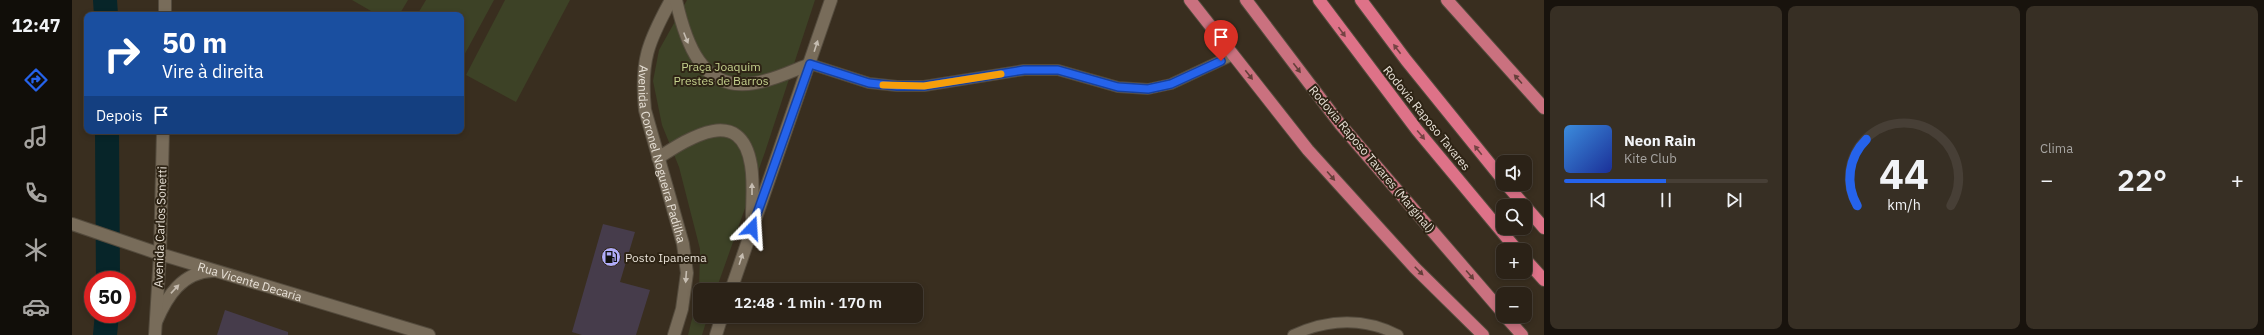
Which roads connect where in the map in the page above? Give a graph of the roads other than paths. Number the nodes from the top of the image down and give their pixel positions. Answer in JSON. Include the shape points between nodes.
{"nodes":[{"id":1,"x":165,"y":0,"type":"edge"},
{"id":2,"x":671,"y":0,"type":"edge"},
{"id":3,"x":676,"y":0,"type":"edge"},
{"id":4,"x":831,"y":0,"type":"edge"},
{"id":5,"x":1190,"y":0,"type":"edge"},
{"id":6,"x":1246,"y":0,"type":"edge"},
{"id":7,"x":1319,"y":0,"type":"edge"},
{"id":8,"x":1361,"y":0,"type":"edge"},
{"id":9,"x":1447,"y":0,"type":"edge"},
{"id":10,"x":165,"y":12,"type":"edge"},
{"id":11,"x":1233,"y":55,"type":"junction"},
{"id":12,"x":810,"y":64,"type":"junction"},
{"id":13,"x":1544,"y":108,"type":"edge"},
{"id":14,"x":162,"y":134,"type":"edge"},
{"id":15,"x":658,"y":158,"type":"junction"},
{"id":16,"x":1496,"y":171,"type":"edge"},
{"id":17,"x":1512,"y":191,"type":"edge"},
{"id":18,"x":76,"y":226,"type":"edge"},
{"id":19,"x":752,"y":228,"type":"junction"},
{"id":20,"x":1544,"y":228,"type":"edge"},
{"id":21,"x":1511,"y":243,"type":"edge"},
{"id":22,"x":160,"y":254,"type":"junction"},
{"id":23,"x":1532,"y":267,"type":"edge"},
{"id":24,"x":217,"y":271,"type":"junction"},
{"id":25,"x":1544,"y":280,"type":"edge"},
{"id":26,"x":733,"y":283,"type":"edge"},
{"id":27,"x":1496,"y":305,"type":"edge"},
{"id":28,"x":156,"y":322,"type":"junction"},
{"id":29,"x":720,"y":323,"type":"edge"},
{"id":30,"x":1512,"y":323,"type":"edge"},
{"id":31,"x":155,"y":335,"type":"edge"},
{"id":32,"x":429,"y":335,"type":"edge"},
{"id":33,"x":674,"y":335,"type":"edge"},
{"id":34,"x":716,"y":335,"type":"edge"},
{"id":35,"x":1293,"y":335,"type":"edge"},
{"id":36,"x":1398,"y":335,"type":"edge"},
{"id":37,"x":1483,"y":335,"type":"edge"},
{"id":38,"x":1522,"y":335,"type":"edge"}],
"edges":[{"from":1,"to":10,"type":"main road"},
{"from":2,"to":15,"type":"main road","name":"Avenida Coronel Nogueira Padilha","via":[[654,33],[644,63],[645,110]]},
{"from":3,"to":12,"type":"main road","one_way":true,"via":[[692,53],[703,68],[719,79],[736,84],[754,84]]},
{"from":12,"to":4,"type":"main road","one_way":true},
{"from":5,"to":11,"type":"highway"},
{"from":6,"to":27,"type":"highway","name":"Rodovia Raposo Tavares (Marginal)","one_way":true,"via":[[1340,124]]},
{"from":7,"to":21,"type":"highway","name":"Rodovia Raposo Tavares","one_way":true,"via":[[1417,130]]},
{"from":16,"to":8,"type":"highway","name":"Rodovia Raposo Tavares","one_way":true},
{"from":13,"to":9,"type":"highway","one_way":true},
{"from":11,"to":12,"type":"lane","via":[[1171,84],[1148,89],[1118,87],[1058,70],[1024,70],[924,86],[897,86],[869,83]]},
{"from":11,"to":37,"type":"highway","one_way":true,"via":[[1308,150],[1362,212]]},
{"from":12,"to":19,"type":"main road"},
{"from":14,"to":22,"type":"main road","name":"Avenida Carlos Sonetti"},
{"from":19,"to":15,"type":"main road","one_way":true,"via":[[752,167],[744,145],[737,136],[728,131],[704,132]]},
{"from":15,"to":33,"type":"main road","name":"Avenida Coronel Nogueira Padilha","one_way":true,"via":[[683,244],[686,273],[682,309]]},
{"from":17,"to":20,"type":"highway"},
{"from":18,"to":22,"type":"main road","name":"Rua Vicente Decaria"},
{"from":26,"to":19,"type":"main road","one_way":true},
{"from":22,"to":24,"type":"main road","name":"Rua Vicente Decaria"},
{"from":22,"to":28,"type":"main road","name":"Avenida Carlos Sonetti"},
{"from":23,"to":25,"type":"highway"},
{"from":28,"to":24,"type":"main road","name":"Avenida Carlos Sonetti","one_way":true,"via":[[164,303],[175,287],[189,278]]},
{"from":24,"to":32,"type":"main road","name":"Rua Vicente Decaria"},
{"from":28,"to":31,"type":"main road","name":"Avenida Carlos Sonetti"},
{"from":29,"to":34,"type":"main road"},
{"from":30,"to":38,"type":"highway"},
{"from":35,"to":36,"type":"lane","via":[[1311,327],[1338,321],[1385,328]]}]}
